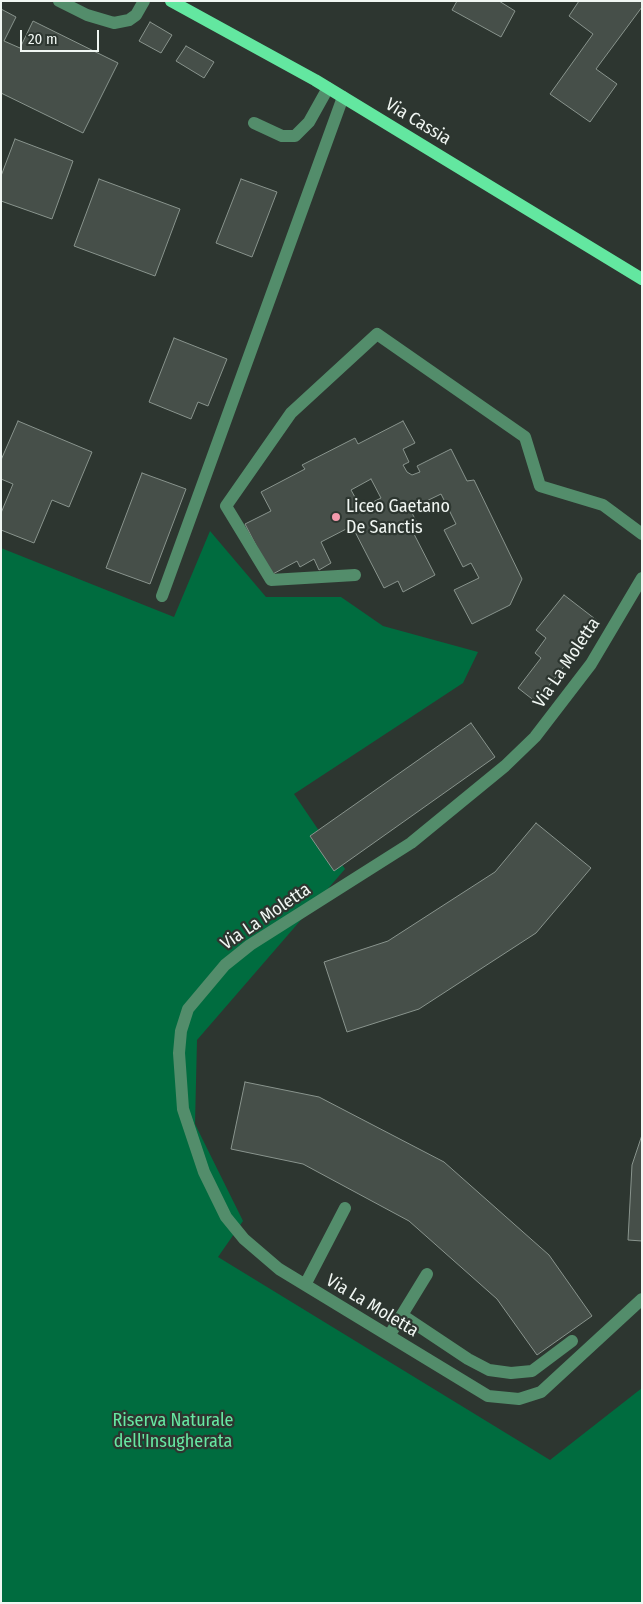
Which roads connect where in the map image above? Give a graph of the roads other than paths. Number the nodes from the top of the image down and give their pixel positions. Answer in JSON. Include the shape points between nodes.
{"nodes":[{"id":1,"x":59,"y":1,"type":"edge"},
{"id":2,"x":144,"y":1,"type":"edge"},
{"id":3,"x":171,"y":1,"type":"edge"},
{"id":4,"x":328,"y":88,"type":"junction"},
{"id":5,"x":343,"y":97,"type":"junction"},
{"id":6,"x":254,"y":123,"type":"dead end"},
{"id":7,"x":642,"y":279,"type":"edge"},
{"id":8,"x":642,"y":534,"type":"edge"},
{"id":9,"x":355,"y":575,"type":"dead end"},
{"id":10,"x":642,"y":578,"type":"edge"},
{"id":11,"x":162,"y":596,"type":"dead end"},
{"id":12,"x":345,"y":1208,"type":"dead end"},
{"id":13,"x":427,"y":1274,"type":"dead end"},
{"id":14,"x":305,"y":1285,"type":"junction"},
{"id":15,"x":642,"y":1300,"type":"edge"},
{"id":16,"x":402,"y":1315,"type":"junction"},
{"id":17,"x":389,"y":1336,"type":"junction"},
{"id":18,"x":572,"y":1341,"type":"dead end"}],
"edges":[{"from":1,"to":2,"type":"street","via":[[87,15],[114,23],[136,15]]},
{"from":3,"to":4,"type":"main road","name":"Via Cassia"},
{"from":4,"to":5,"type":"main road","name":"Via Cassia"},
{"from":4,"to":6,"type":"street","via":[[309,122],[295,136],[282,136]]},
{"from":5,"to":7,"type":"main road","name":"Via Cassia"},
{"from":5,"to":11,"type":"street"},
{"from":8,"to":9,"type":"street","via":[[602,505],[540,486],[525,437],[377,334],[291,413],[226,506],[271,580]]},
{"from":10,"to":14,"type":"street","name":"Via La Moletta","via":[[591,664],[524,749],[411,843],[233,958],[188,1009],[182,1025],[179,1053],[182,1100],[204,1172],[226,1217],[244,1239],[265,1259]]},
{"from":12,"to":14,"type":"street"},
{"from":13,"to":16,"type":"street"},
{"from":14,"to":17,"type":"street","name":"Via La Moletta"},
{"from":15,"to":17,"type":"street","name":"Via La Moletta","via":[[545,1389],[519,1398],[488,1396]]},
{"from":16,"to":17,"type":"street"},
{"from":16,"to":18,"type":"street","via":[[468,1360],[489,1370],[532,1371]]}]}
